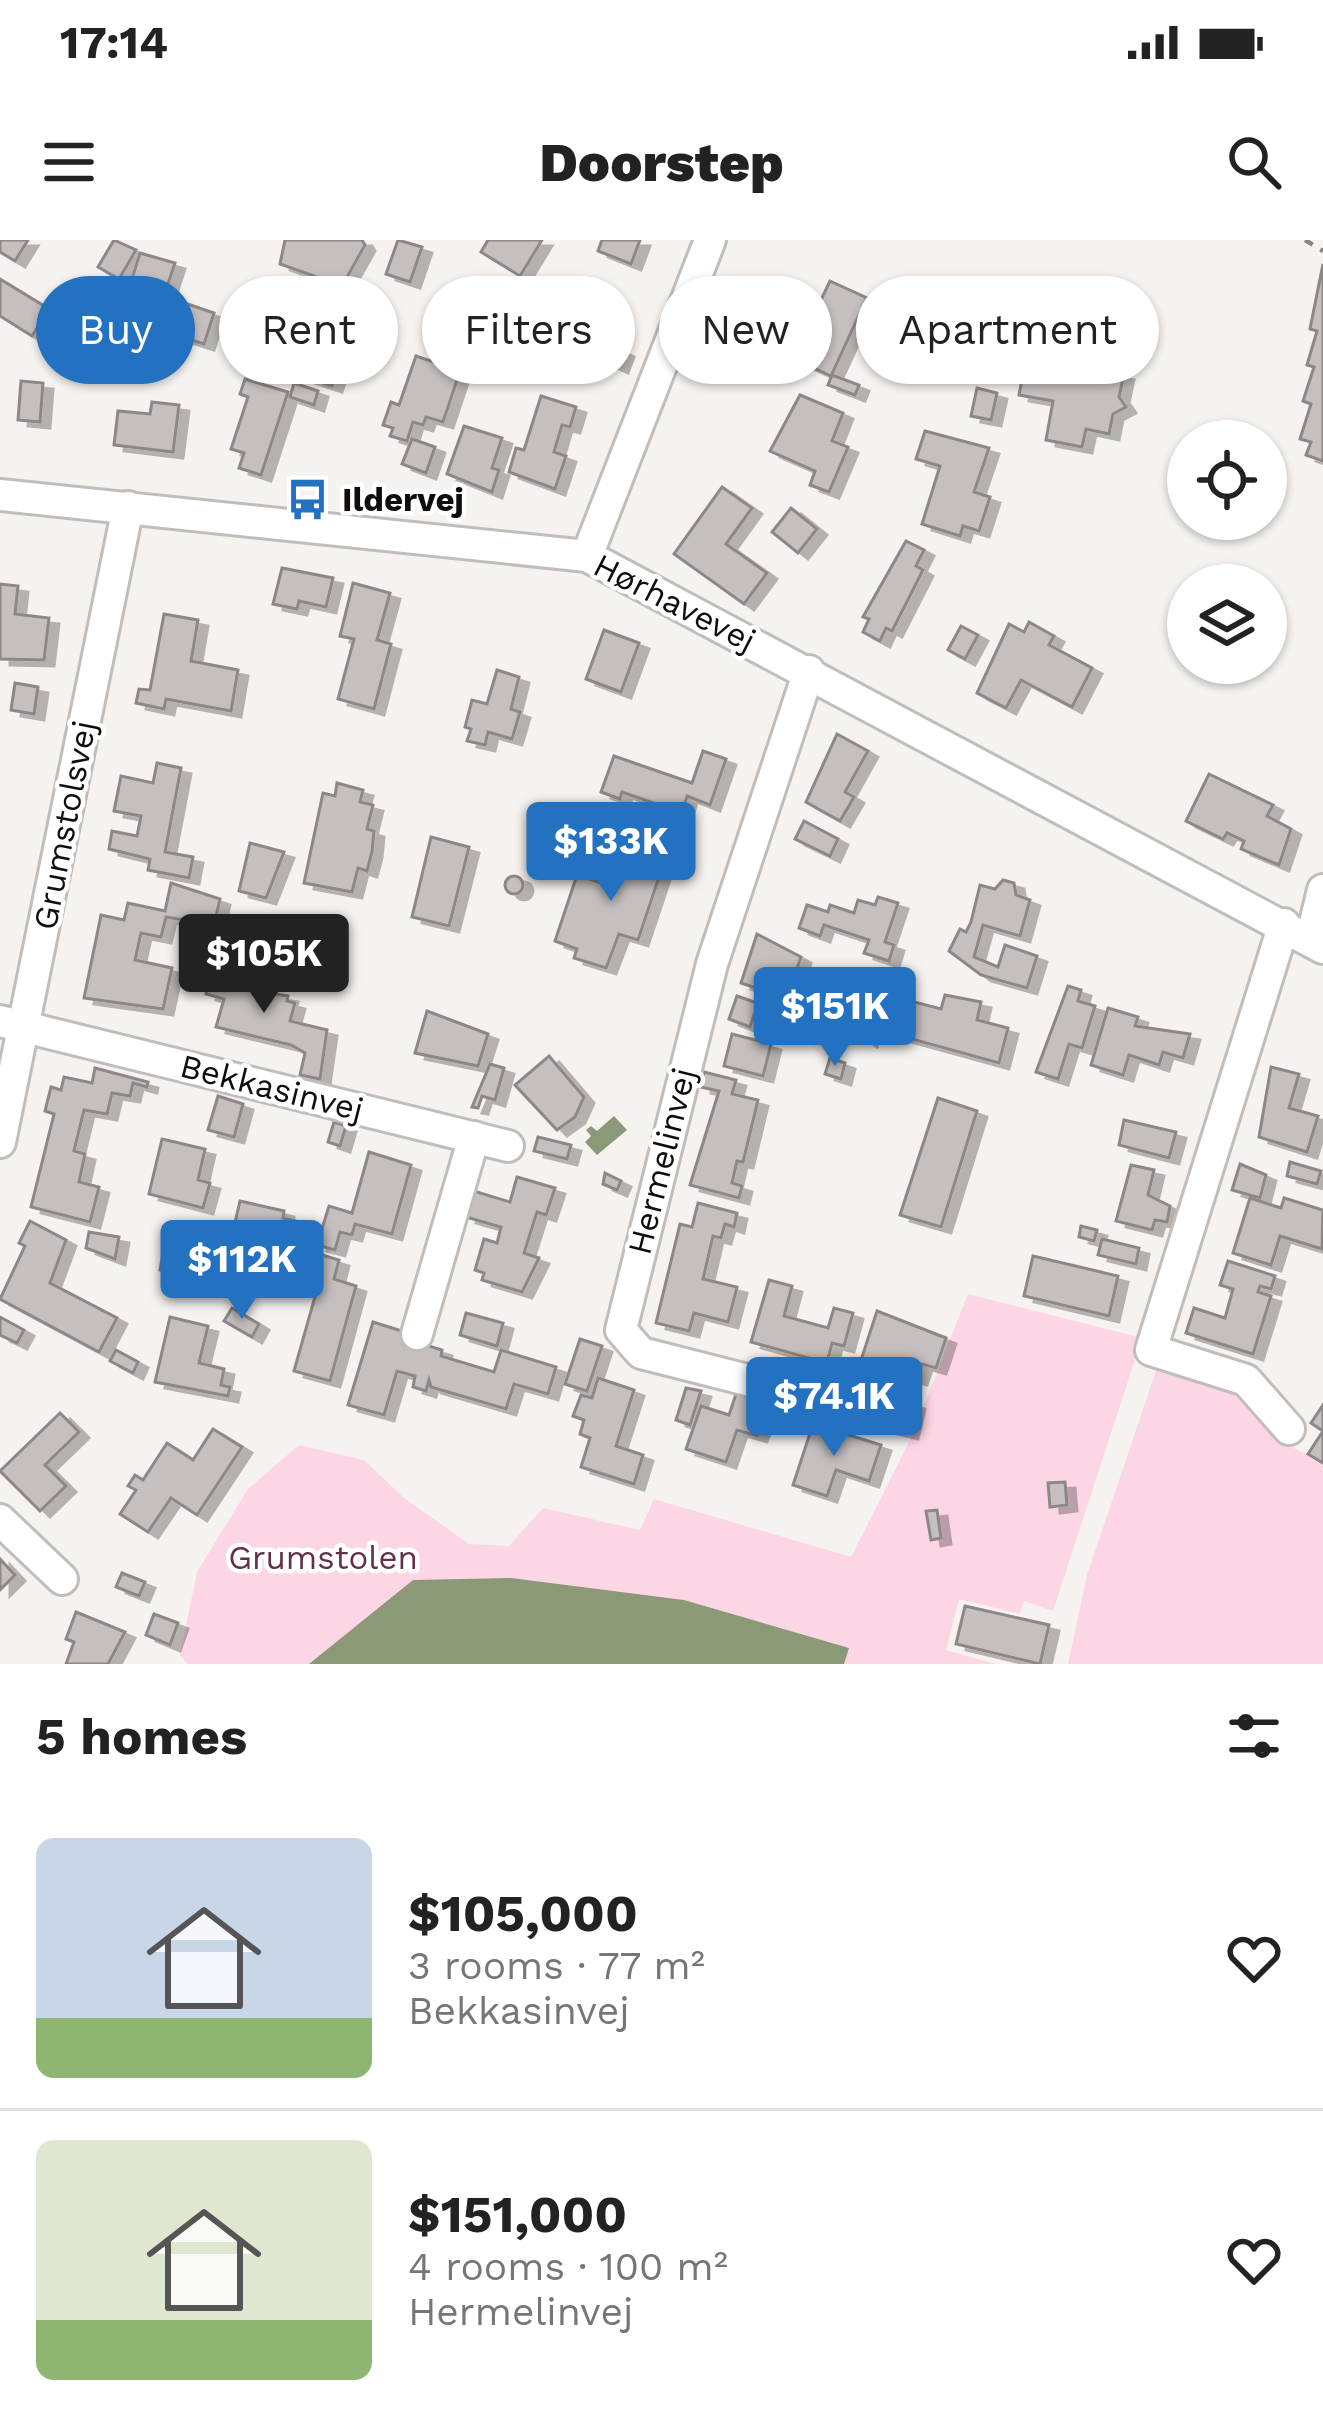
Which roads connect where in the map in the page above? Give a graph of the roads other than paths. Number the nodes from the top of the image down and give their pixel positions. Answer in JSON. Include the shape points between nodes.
{"nodes":[{"id":1,"x":710,"y":240,"type":"edge"},
{"id":2,"x":0,"y":495,"type":"edge"},
{"id":3,"x":128,"y":507,"type":"junction"},
{"id":4,"x":587,"y":556,"type":"junction"},
{"id":5,"x":809,"y":671,"type":"junction"},
{"id":6,"x":1323,"y":890,"type":"edge"},
{"id":7,"x":1306,"y":937,"type":"edge"},
{"id":8,"x":12,"y":1023,"type":"edge"},
{"id":9,"x":474,"y":1137,"type":"junction"},
{"id":10,"x":0,"y":1142,"type":"edge"},
{"id":11,"x":508,"y":1146,"type":"dead end"},
{"id":12,"x":417,"y":1334,"type":"dead end"},
{"id":13,"x":869,"y":1411,"type":"dead end"},
{"id":14,"x":1288,"y":1429,"type":"dead end"},
{"id":15,"x":0,"y":1520,"type":"edge"},
{"id":16,"x":62,"y":1579,"type":"dead end"}],
"edges":[{"from":1,"to":4,"type":"street"},
{"from":2,"to":3,"type":"street","name":"Hørhavevej"},
{"from":3,"to":4,"type":"street","name":"Hørhavevej"},
{"from":3,"to":8,"type":"street","name":"Grumstolsvej"},
{"from":4,"to":5,"type":"street","name":"Hørhavevej"},
{"from":5,"to":7,"type":"street","name":"Hørhavevej"},
{"from":5,"to":13,"type":"street","name":"Hermelinvej","via":[[712,964],[621,1330],[641,1353]]},
{"from":6,"to":7,"type":"street"},
{"from":7,"to":14,"type":"street","via":[[1151,1350],[1246,1380]]},
{"from":8,"to":9,"type":"street","name":"Bekkasinvej"},
{"from":8,"to":10,"type":"street","name":"Grumstolsvej"},
{"from":9,"to":11,"type":"street","name":"Bekkasinvej"},
{"from":9,"to":12,"type":"street"},
{"from":15,"to":16,"type":"street"}]}
